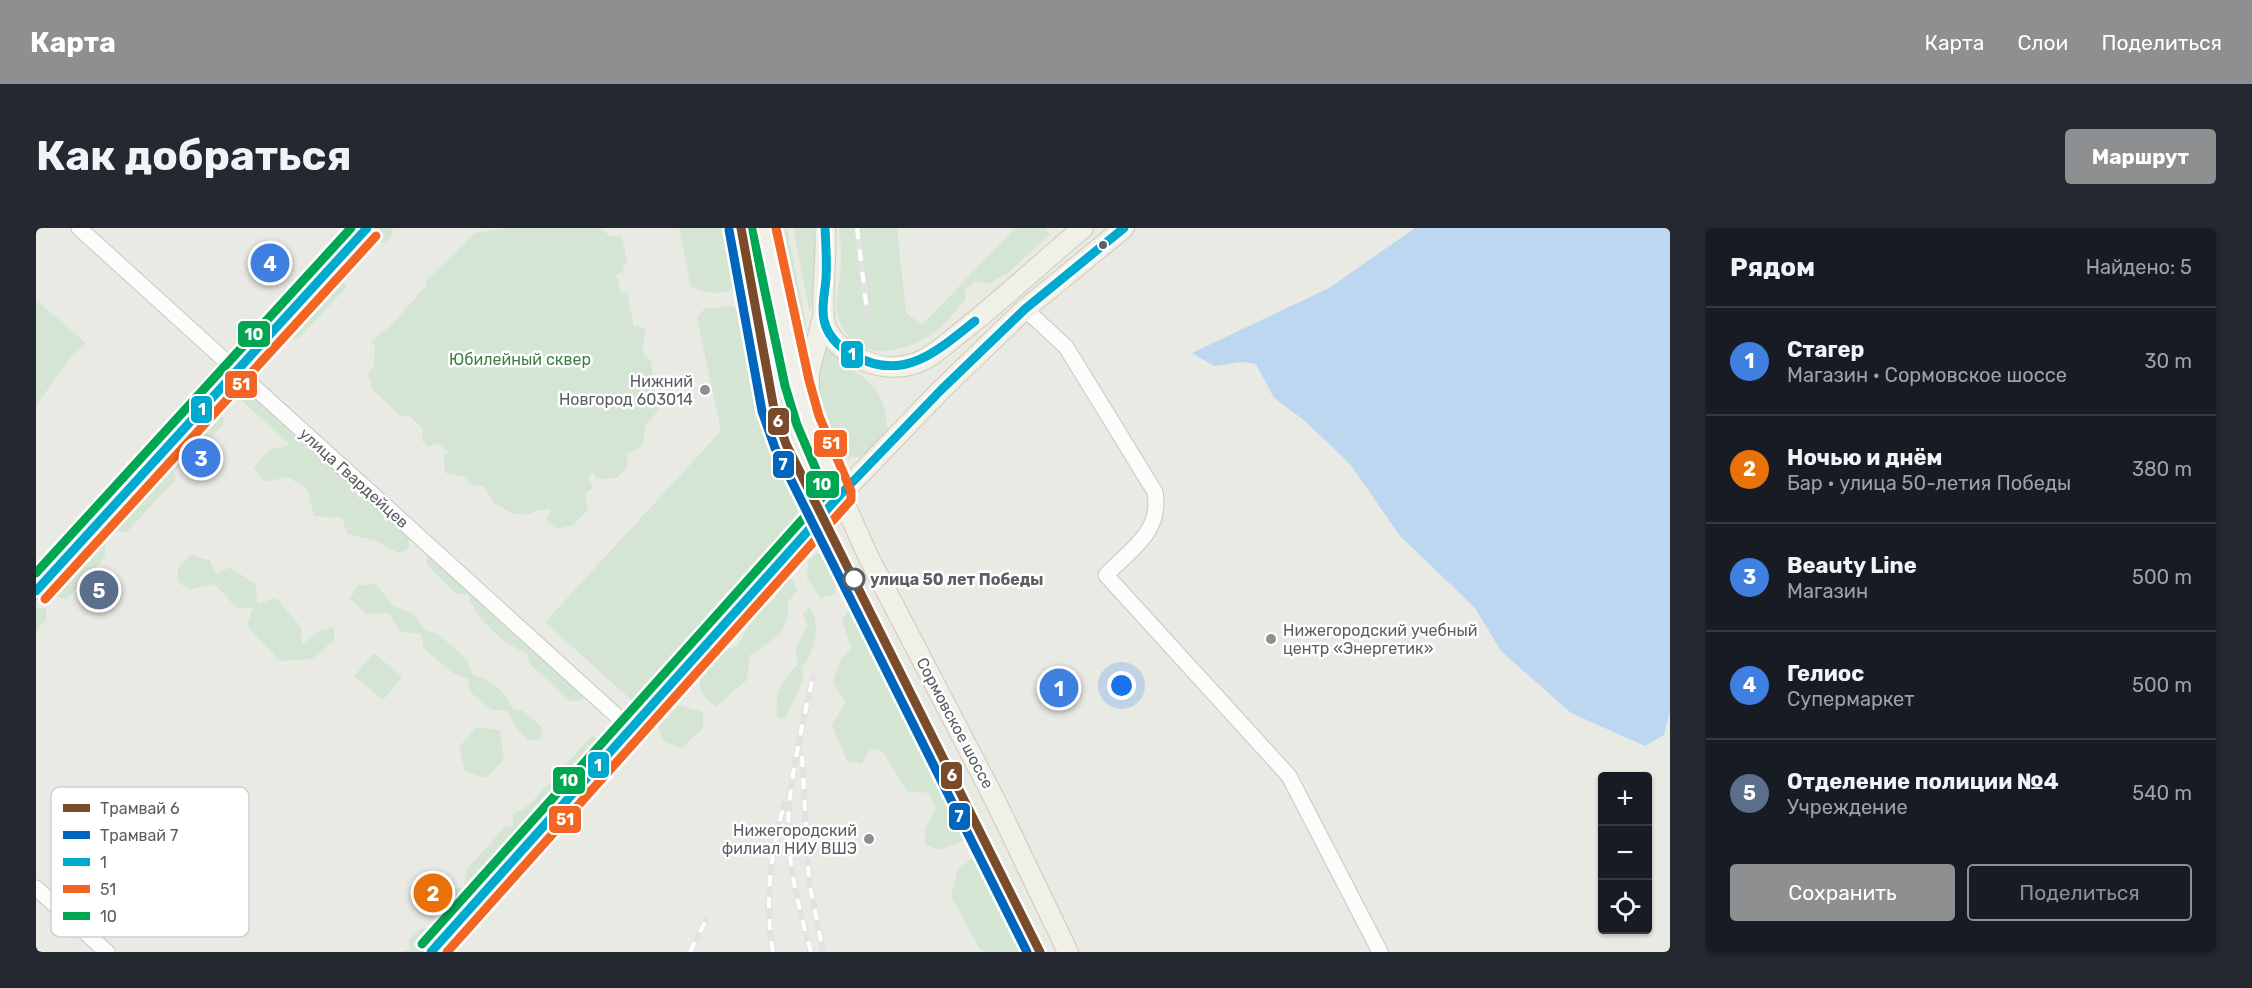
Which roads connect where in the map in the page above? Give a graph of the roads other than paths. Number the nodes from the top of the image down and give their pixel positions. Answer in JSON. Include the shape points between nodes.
{"nodes":[{"id":1,"x":79,"y":228,"type":"edge"},
{"id":2,"x":367,"y":228,"type":"edge"},
{"id":3,"x":764,"y":228,"type":"edge"},
{"id":4,"x":825,"y":228,"type":"edge"},
{"id":5,"x":1083,"y":228,"type":"edge"},
{"id":6,"x":1124,"y":228,"type":"edge"},
{"id":7,"x":1025,"y":309,"type":"junction"},
{"id":8,"x":823,"y":317,"type":"junction"},
{"id":9,"x":237,"y":371,"type":"junction"},
{"id":10,"x":808,"y":420,"type":"junction"},
{"id":11,"x":840,"y":495,"type":"junction"},
{"id":12,"x":36,"y":591,"type":"edge"},
{"id":13,"x":630,"y":728,"type":"junction"},
{"id":14,"x":36,"y":888,"type":"edge"},
{"id":15,"x":51,"y":902,"type":"edge"},
{"id":16,"x":90,"y":937,"type":"edge"},
{"id":17,"x":107,"y":952,"type":"edge"},
{"id":18,"x":431,"y":952,"type":"edge"},
{"id":19,"x":1068,"y":952,"type":"edge"},
{"id":20,"x":1380,"y":952,"type":"edge"}],
"edges":[{"from":1,"to":9,"type":"street","name":"улица Гвардейцев"},
{"from":2,"to":9,"type":"street"},
{"from":3,"to":10,"type":"main road","name":"Сормовское шоссе"},
{"from":4,"to":8,"type":"main road"},
{"from":5,"to":8,"type":"main road","via":[[989,310],[916,363],[886,367],[858,358],[831,336]]},
{"from":6,"to":7,"type":"main road"},
{"from":7,"to":11,"type":"main road"},
{"from":7,"to":20,"type":"street","via":[[1066,348],[1155,492],[1156,519],[1106,575],[1289,776]]},
{"from":8,"to":10,"type":"main road","via":[[809,372]]},
{"from":9,"to":12,"type":"street"},
{"from":9,"to":13,"type":"street","name":"улица Гвардейцев"},
{"from":10,"to":11,"type":"main road","name":"Сормовское шоссе"},
{"from":11,"to":13,"type":"street"},
{"from":11,"to":19,"type":"main road","name":"Сормовское шоссе"},
{"from":13,"to":18,"type":"street"},
{"from":14,"to":15,"type":"street"},
{"from":16,"to":17,"type":"street"}]}
